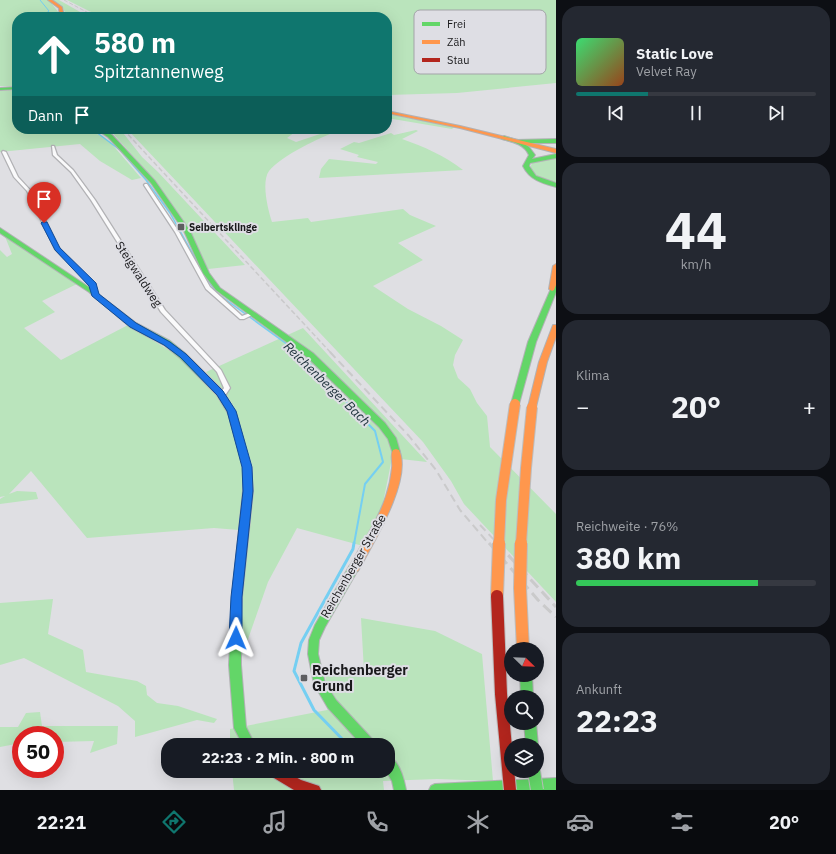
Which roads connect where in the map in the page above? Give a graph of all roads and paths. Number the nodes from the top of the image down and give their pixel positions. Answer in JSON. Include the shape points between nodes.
{"nodes":[{"id":1,"x":50,"y":0,"type":"edge"},
{"id":2,"x":61,"y":12,"type":"edge"},
{"id":3,"x":12,"y":88,"type":"edge"},
{"id":4,"x":0,"y":89,"type":"edge"},
{"id":5,"x":392,"y":113,"type":"edge"},
{"id":6,"x":107,"y":134,"type":"edge"},
{"id":7,"x":504,"y":138,"type":"junction"},
{"id":8,"x":514,"y":140,"type":"junction"},
{"id":9,"x":556,"y":141,"type":"edge"},
{"id":10,"x":53,"y":147,"type":"dead end"},
{"id":11,"x":556,"y":151,"type":"edge"},
{"id":12,"x":4,"y":152,"type":"dead end"},
{"id":13,"x":556,"y":156,"type":"edge"},
{"id":14,"x":528,"y":162,"type":"junction"},
{"id":15,"x":146,"y":185,"type":"dead end"},
{"id":16,"x":556,"y":185,"type":"edge"},
{"id":17,"x":0,"y":230,"type":"edge"},
{"id":18,"x":182,"y":231,"type":"junction"},
{"id":19,"x":556,"y":266,"type":"edge"},
{"id":20,"x":554,"y":288,"type":"edge"},
{"id":21,"x":95,"y":295,"type":"junction"},
{"id":22,"x":556,"y":327,"type":"edge"},
{"id":23,"x":220,"y":393,"type":"junction"},
{"id":24,"x":523,"y":642,"type":"edge"},
{"id":25,"x":245,"y":738,"type":"edge"},
{"id":26,"x":364,"y":738,"type":"edge"},
{"id":27,"x":395,"y":774,"type":"edge"},
{"id":28,"x":285,"y":778,"type":"edge"},
{"id":29,"x":535,"y":778,"type":"edge"},
{"id":30,"x":556,"y":784,"type":"edge"},
{"id":31,"x":315,"y":790,"type":"edge"},
{"id":32,"x":400,"y":790,"type":"edge"},
{"id":33,"x":435,"y":790,"type":"edge"},
{"id":34,"x":510,"y":790,"type":"edge"},
{"id":35,"x":537,"y":790,"type":"edge"}],
"edges":[{"from":1,"to":2,"type":"main road","via":[[61,8]]},
{"from":3,"to":4,"type":"main road"},
{"from":5,"to":7,"type":"main road"},
{"from":6,"to":18,"type":"main road","name":"Reichenberger Straße","via":[[148,177]]},
{"from":7,"to":8,"type":"main road"},
{"from":7,"to":14,"type":"main road","via":[[530,149],[532,155]]},
{"from":8,"to":9,"type":"main road"},
{"from":8,"to":11,"type":"main road"},
{"from":10,"to":23,"type":"street","name":"Steigwaldweg","via":[[55,155],[72,171],[93,200],[163,311],[219,371],[228,388],[224,393]]},
{"from":12,"to":21,"type":"street","via":[[16,177],[29,191],[57,249],[93,285]]},
{"from":13,"to":14,"type":"main road"},
{"from":14,"to":16,"type":"main road","via":[[526,168],[530,174]]},
{"from":15,"to":18,"type":"street","name":"Reichenberger Straße"},
{"from":17,"to":21,"type":"main road","via":[[55,265]]},
{"from":18,"to":26,"type":"main road","name":"Reichenberger Straße","via":[[218,289],[248,315],[310,355],[382,425],[392,438],[397,454],[396,475],[386,509],[314,640],[313,654],[320,684],[332,704]]},
{"from":19,"to":20,"type":"main road"},
{"from":20,"to":34,"type":"main road","bridge":true,"via":[[529,350],[505,457],[497,577],[497,641]]},
{"from":21,"to":23,"type":"main road","via":[[133,325],[167,343]]},
{"from":22,"to":24,"type":"main road","bridge":true,"via":[[543,362],[532,407],[525,461],[520,519]]},
{"from":23,"to":25,"type":"main road","via":[[231,411],[247,467],[248,491],[236,597],[235,665],[240,728]]},
{"from":27,"to":32,"type":"main road"},
{"from":28,"to":31,"type":"main road","via":[[299,786]]},
{"from":29,"to":35,"type":"main road","bridge":true},
{"from":30,"to":33,"type":"main road"}]}
